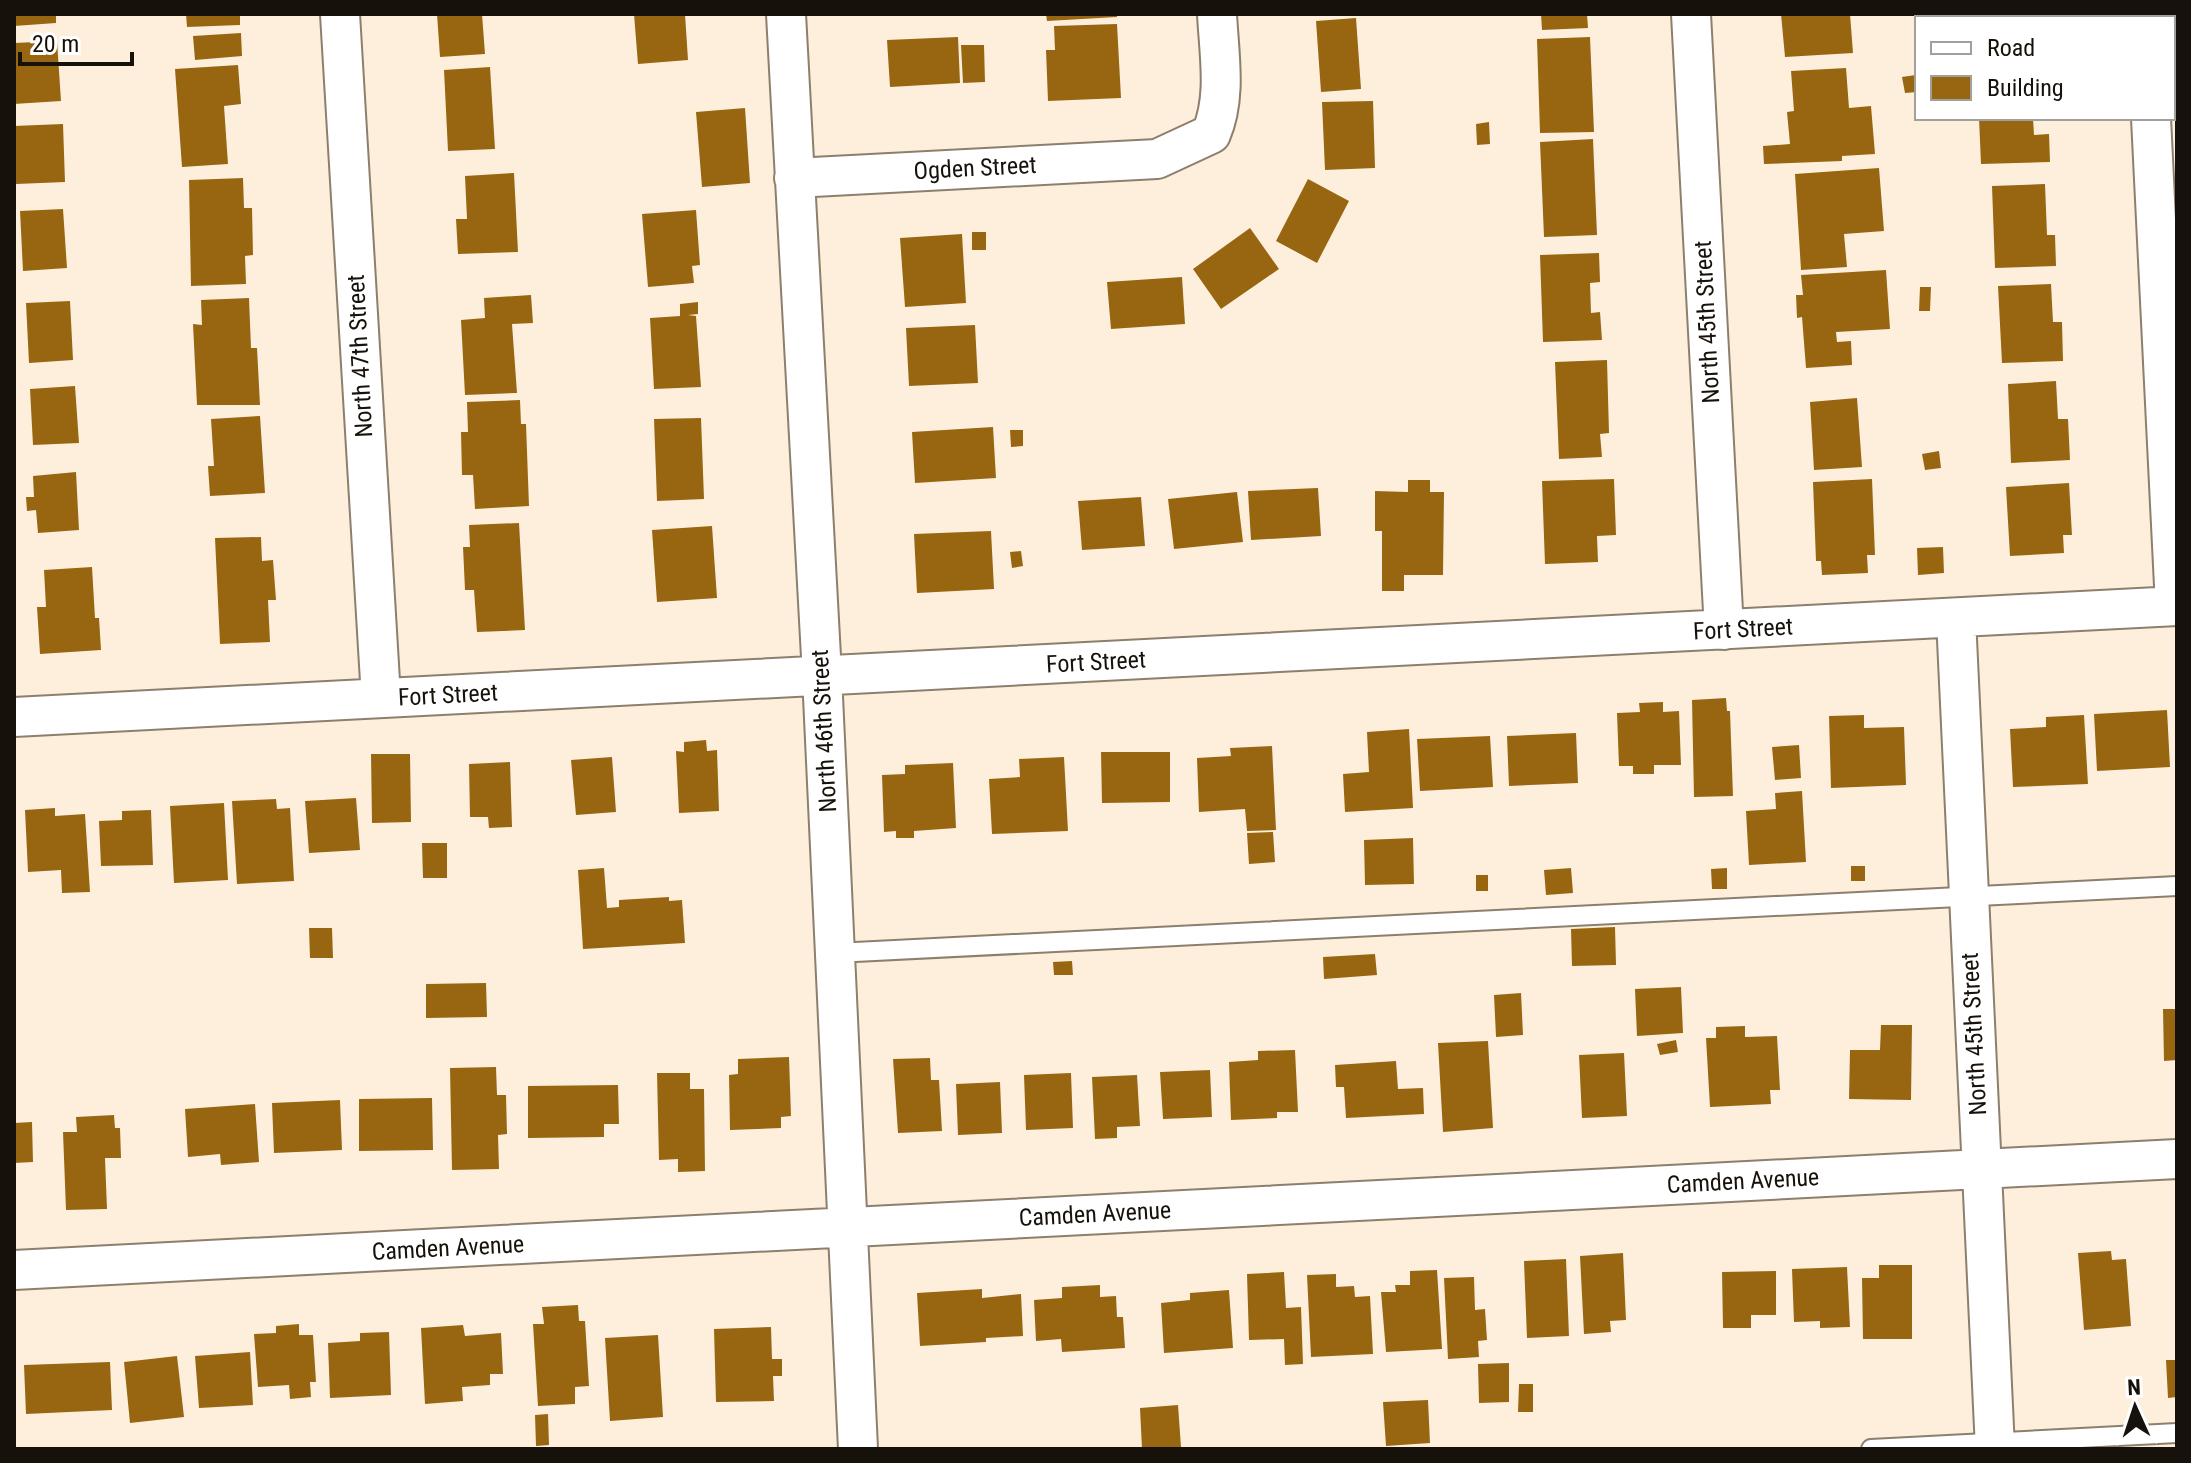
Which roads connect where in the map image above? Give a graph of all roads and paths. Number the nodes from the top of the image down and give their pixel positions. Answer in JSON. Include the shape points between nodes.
{"nodes":[{"id":1,"x":340,"y":14,"type":"edge"},
{"id":2,"x":786,"y":14,"type":"edge"},
{"id":3,"x":1217,"y":14,"type":"edge"},
{"id":4,"x":1691,"y":14,"type":"edge"},
{"id":5,"x":2151,"y":120,"type":"edge"},
{"id":6,"x":794,"y":178,"type":"junction"},
{"id":7,"x":2176,"y":606,"type":"edge"},
{"id":8,"x":1956,"y":618,"type":"junction"},
{"id":9,"x":1724,"y":630,"type":"junction"},
{"id":10,"x":822,"y":675,"type":"junction"},
{"id":11,"x":381,"y":698,"type":"junction"},
{"id":12,"x":14,"y":717,"type":"edge"},
{"id":13,"x":2177,"y":886,"type":"edge"},
{"id":14,"x":1968,"y":898,"type":"junction"},
{"id":15,"x":835,"y":953,"type":"junction"},
{"id":16,"x":2177,"y":1159,"type":"edge"},
{"id":17,"x":1981,"y":1169,"type":"junction"},
{"id":18,"x":847,"y":1227,"type":"junction"},
{"id":19,"x":14,"y":1270,"type":"edge"},
{"id":20,"x":2177,"y":1433,"type":"edge"},
{"id":21,"x":1995,"y":1446,"type":"edge"},
{"id":22,"x":858,"y":1449,"type":"edge"},
{"id":23,"x":1871,"y":1449,"type":"edge"}],
"edges":[{"from":1,"to":11,"type":"street","name":"North 47th Street"},
{"from":2,"to":6,"type":"street","name":"North 46th Street"},
{"from":3,"to":6,"type":"street","name":"Ogden Street","via":[[1219,117],[1211,134],[1157,159]]},
{"from":4,"to":9,"type":"street","name":"North 45th Street"},
{"from":5,"to":7,"type":"street"},
{"from":6,"to":10,"type":"street","name":"North 46th Street"},
{"from":7,"to":8,"type":"street","name":"Fort Street"},
{"from":8,"to":9,"type":"street","name":"Fort Street"},
{"from":8,"to":14,"type":"street","name":"North 45th Street"},
{"from":9,"to":10,"type":"street","name":"Fort Street"},
{"from":10,"to":11,"type":"street","name":"Fort Street"},
{"from":10,"to":15,"type":"street","name":"North 46th Street"},
{"from":11,"to":12,"type":"street","name":"Fort Street"},
{"from":13,"to":14,"type":"lane"},
{"from":14,"to":15,"type":"lane"},
{"from":14,"to":17,"type":"street","name":"North 45th Street"},
{"from":15,"to":18,"type":"street","name":"North 46th Street"},
{"from":16,"to":17,"type":"street","name":"Camden Avenue"},
{"from":17,"to":18,"type":"street","name":"Camden Avenue"},
{"from":17,"to":21,"type":"street","name":"North 45th Street"},
{"from":18,"to":19,"type":"street","name":"Camden Avenue"},
{"from":18,"to":22,"type":"street","name":"North 46th Street"},
{"from":20,"to":21,"type":"lane"},
{"from":21,"to":23,"type":"lane"}]}
